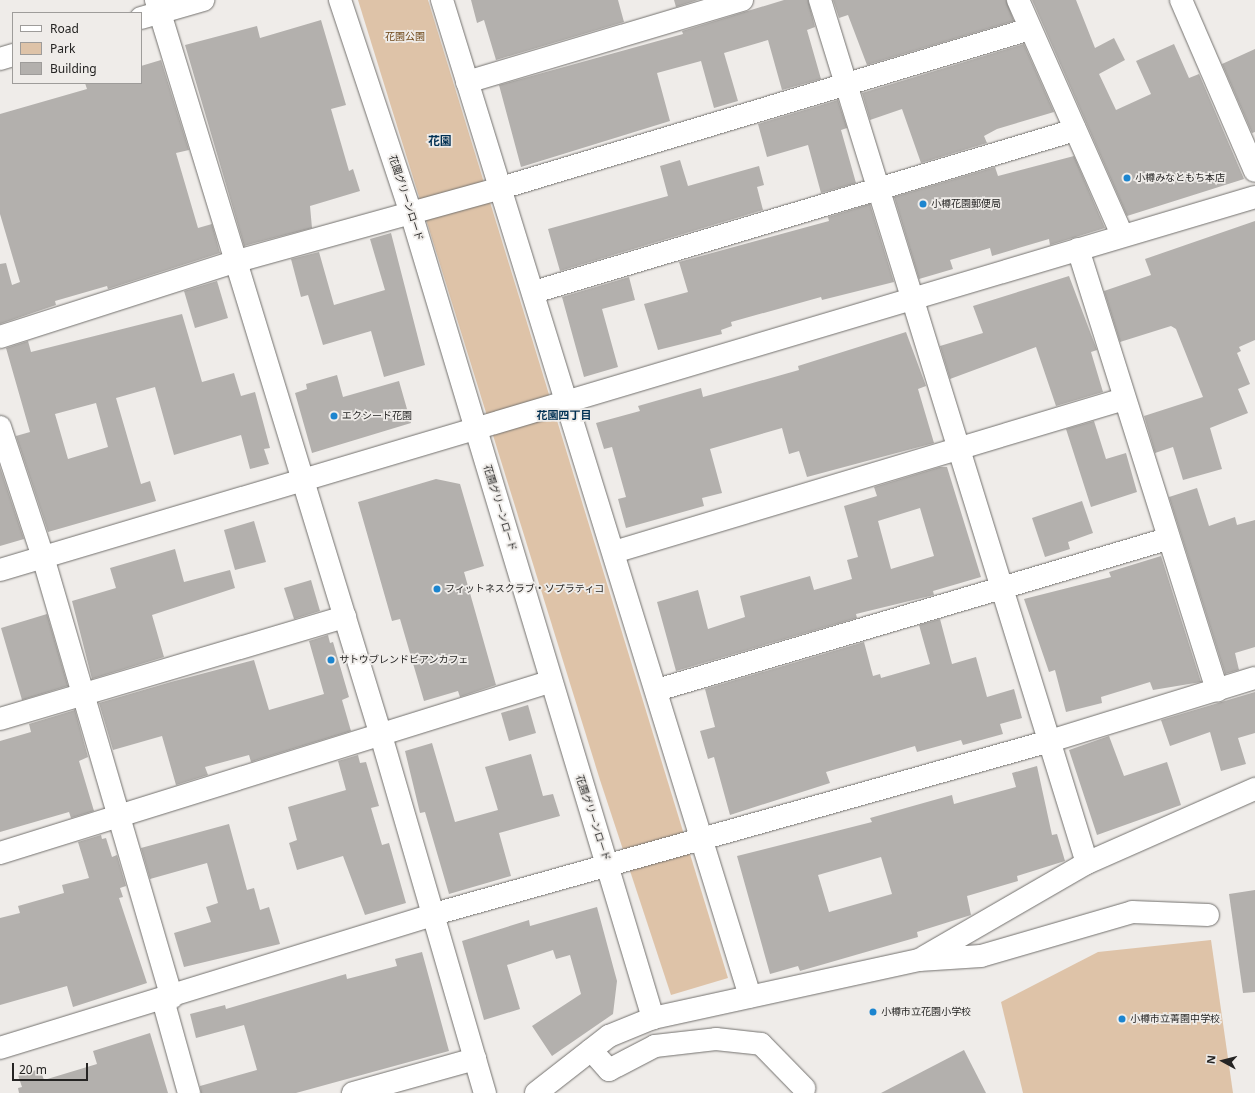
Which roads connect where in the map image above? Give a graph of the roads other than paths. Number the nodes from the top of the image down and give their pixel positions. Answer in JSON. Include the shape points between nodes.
{"nodes":[{"id":1,"x":203,"y":0,"type":"edge"},
{"id":2,"x":340,"y":0,"type":"edge"},
{"id":3,"x":442,"y":0,"type":"edge"},
{"id":4,"x":742,"y":0,"type":"edge"},
{"id":5,"x":820,"y":0,"type":"edge"},
{"id":6,"x":1018,"y":0,"type":"edge"},
{"id":7,"x":1181,"y":0,"type":"edge"},
{"id":8,"x":152,"y":10,"type":"edge"},
{"id":9,"x":1030,"y":29,"type":"junction"},
{"id":10,"x":12,"y":55,"type":"edge"},
{"id":11,"x":0,"y":59,"type":"edge"},
{"id":12,"x":467,"y":82,"type":"junction"},
{"id":13,"x":846,"y":85,"type":"junction"},
{"id":14,"x":1075,"y":130,"type":"junction"},
{"id":15,"x":1255,"y":171,"type":"edge"},
{"id":16,"x":501,"y":188,"type":"junction"},
{"id":17,"x":878,"y":188,"type":"junction"},
{"id":18,"x":1255,"y":196,"type":"edge"},
{"id":19,"x":411,"y":213,"type":"junction"},
{"id":20,"x":1122,"y":235,"type":"junction"},
{"id":21,"x":1078,"y":250,"type":"junction"},
{"id":22,"x":234,"y":262,"type":"junction"},
{"id":23,"x":534,"y":292,"type":"junction"},
{"id":24,"x":912,"y":298,"type":"junction"},
{"id":25,"x":0,"y":337,"type":"edge"},
{"id":26,"x":1124,"y":399,"type":"junction"},
{"id":27,"x":568,"y":402,"type":"junction"},
{"id":28,"x":0,"y":427,"type":"edge"},
{"id":29,"x":476,"y":428,"type":"junction"},
{"id":30,"x":959,"y":449,"type":"junction"},
{"id":31,"x":301,"y":481,"type":"junction"},
{"id":32,"x":1167,"y":539,"type":"junction"},
{"id":33,"x":614,"y":552,"type":"junction"},
{"id":34,"x":43,"y":557,"type":"junction"},
{"id":35,"x":0,"y":570,"type":"edge"},
{"id":36,"x":1001,"y":586,"type":"junction"},
{"id":37,"x":345,"y":617,"type":"junction"},
{"id":38,"x":1255,"y":678,"type":"edge"},
{"id":39,"x":549,"y":682,"type":"junction"},
{"id":40,"x":657,"y":690,"type":"junction"},
{"id":41,"x":1217,"y":691,"type":"junction"},
{"id":42,"x":82,"y":694,"type":"junction"},
{"id":43,"x":0,"y":719,"type":"edge"},
{"id":44,"x":380,"y":732,"type":"junction"},
{"id":45,"x":1050,"y":741,"type":"junction"},
{"id":46,"x":1255,"y":789,"type":"edge"},
{"id":47,"x":119,"y":816,"type":"junction"},
{"id":48,"x":704,"y":840,"type":"junction"},
{"id":49,"x":0,"y":853,"type":"edge"},
{"id":50,"x":1087,"y":863,"type":"junction"},
{"id":51,"x":609,"y":867,"type":"junction"},
{"id":52,"x":431,"y":915,"type":"junction"},
{"id":53,"x":1208,"y":915,"type":"dead end"},
{"id":54,"x":919,"y":960,"type":"junction"},
{"id":55,"x":750,"y":996,"type":"junction"},
{"id":56,"x":167,"y":999,"type":"junction"},
{"id":57,"x":653,"y":1018,"type":"junction"},
{"id":58,"x":0,"y":1048,"type":"edge"},
{"id":59,"x":591,"y":1050,"type":"junction"},
{"id":60,"x":475,"y":1059,"type":"junction"},
{"id":61,"x":804,"y":1088,"type":"dead end"},
{"id":62,"x":189,"y":1093,"type":"edge"},
{"id":63,"x":353,"y":1093,"type":"edge"},
{"id":64,"x":485,"y":1093,"type":"edge"},
{"id":65,"x":536,"y":1093,"type":"edge"}],
"edges":[{"from":1,"to":8,"type":"main road"},
{"from":2,"to":19,"type":"main road","name":"花園グリーンロード"},
{"from":3,"to":12,"type":"main road"},
{"from":4,"to":12,"type":"main road"},
{"from":5,"to":13,"type":"main road"},
{"from":6,"to":9,"type":"main road"},
{"from":7,"to":15,"type":"main road"},
{"from":8,"to":22,"type":"main road"},
{"from":9,"to":13,"type":"main road"},
{"from":9,"to":14,"type":"main road"},
{"from":10,"to":11,"type":"main road"},
{"from":12,"to":16,"type":"main road"},
{"from":13,"to":16,"type":"main road"},
{"from":13,"to":17,"type":"main road"},
{"from":14,"to":17,"type":"main road"},
{"from":14,"to":20,"type":"main road"},
{"from":16,"to":19,"type":"main road"},
{"from":16,"to":23,"type":"main road"},
{"from":17,"to":23,"type":"main road"},
{"from":17,"to":24,"type":"main road"},
{"from":18,"to":20,"type":"main road"},
{"from":19,"to":22,"type":"main road"},
{"from":19,"to":29,"type":"main road","name":"花園グリーンロード"},
{"from":20,"to":21,"type":"main road"},
{"from":21,"to":24,"type":"main road"},
{"from":21,"to":26,"type":"main road"},
{"from":22,"to":25,"type":"main road"},
{"from":22,"to":31,"type":"main road"},
{"from":23,"to":27,"type":"main road"},
{"from":24,"to":27,"type":"main road"},
{"from":24,"to":30,"type":"main road"},
{"from":26,"to":30,"type":"main road"},
{"from":26,"to":32,"type":"main road"},
{"from":27,"to":29,"type":"main road"},
{"from":27,"to":33,"type":"main road"},
{"from":28,"to":34,"type":"main road"},
{"from":29,"to":31,"type":"main road"},
{"from":29,"to":39,"type":"main road","name":"花園グリーンロード"},
{"from":30,"to":33,"type":"main road"},
{"from":30,"to":36,"type":"main road"},
{"from":31,"to":34,"type":"main road"},
{"from":31,"to":37,"type":"main road"},
{"from":32,"to":36,"type":"main road"},
{"from":32,"to":41,"type":"main road"},
{"from":33,"to":40,"type":"main road"},
{"from":34,"to":35,"type":"main road"},
{"from":34,"to":42,"type":"main road"},
{"from":36,"to":40,"type":"main road"},
{"from":36,"to":45,"type":"main road"},
{"from":37,"to":42,"type":"main road"},
{"from":37,"to":44,"type":"main road"},
{"from":38,"to":41,"type":"main road"},
{"from":39,"to":44,"type":"main road"},
{"from":39,"to":51,"type":"main road","name":"花園グリーンロード"},
{"from":40,"to":48,"type":"main road"},
{"from":41,"to":45,"type":"main road"},
{"from":42,"to":43,"type":"main road"},
{"from":42,"to":47,"type":"main road"},
{"from":44,"to":47,"type":"main road"},
{"from":44,"to":52,"type":"main road"},
{"from":45,"to":48,"type":"main road"},
{"from":45,"to":50,"type":"main road"},
{"from":46,"to":50,"type":"main road"},
{"from":47,"to":49,"type":"main road"},
{"from":47,"to":56,"type":"main road"},
{"from":48,"to":51,"type":"main road"},
{"from":48,"to":55,"type":"main road"},
{"from":50,"to":54,"type":"main road"},
{"from":51,"to":52,"type":"main road"},
{"from":51,"to":57,"type":"main road","name":"花園グリーンロード"},
{"from":52,"to":56,"type":"main road"},
{"from":52,"to":60,"type":"main road"},
{"from":53,"to":54,"type":"main road","via":[[1132,912],[981,956]]},
{"from":54,"to":55,"type":"main road"},
{"from":55,"to":57,"type":"main road"},
{"from":56,"to":58,"type":"main road"},
{"from":56,"to":62,"type":"main road"},
{"from":57,"to":59,"type":"main road","via":[[609,1036]]},
{"from":59,"to":61,"type":"main road","via":[[609,1070],[655,1046],[716,1039],[761,1044]]},
{"from":59,"to":65,"type":"main road"},
{"from":60,"to":63,"type":"main road"},
{"from":60,"to":64,"type":"main road"}]}
